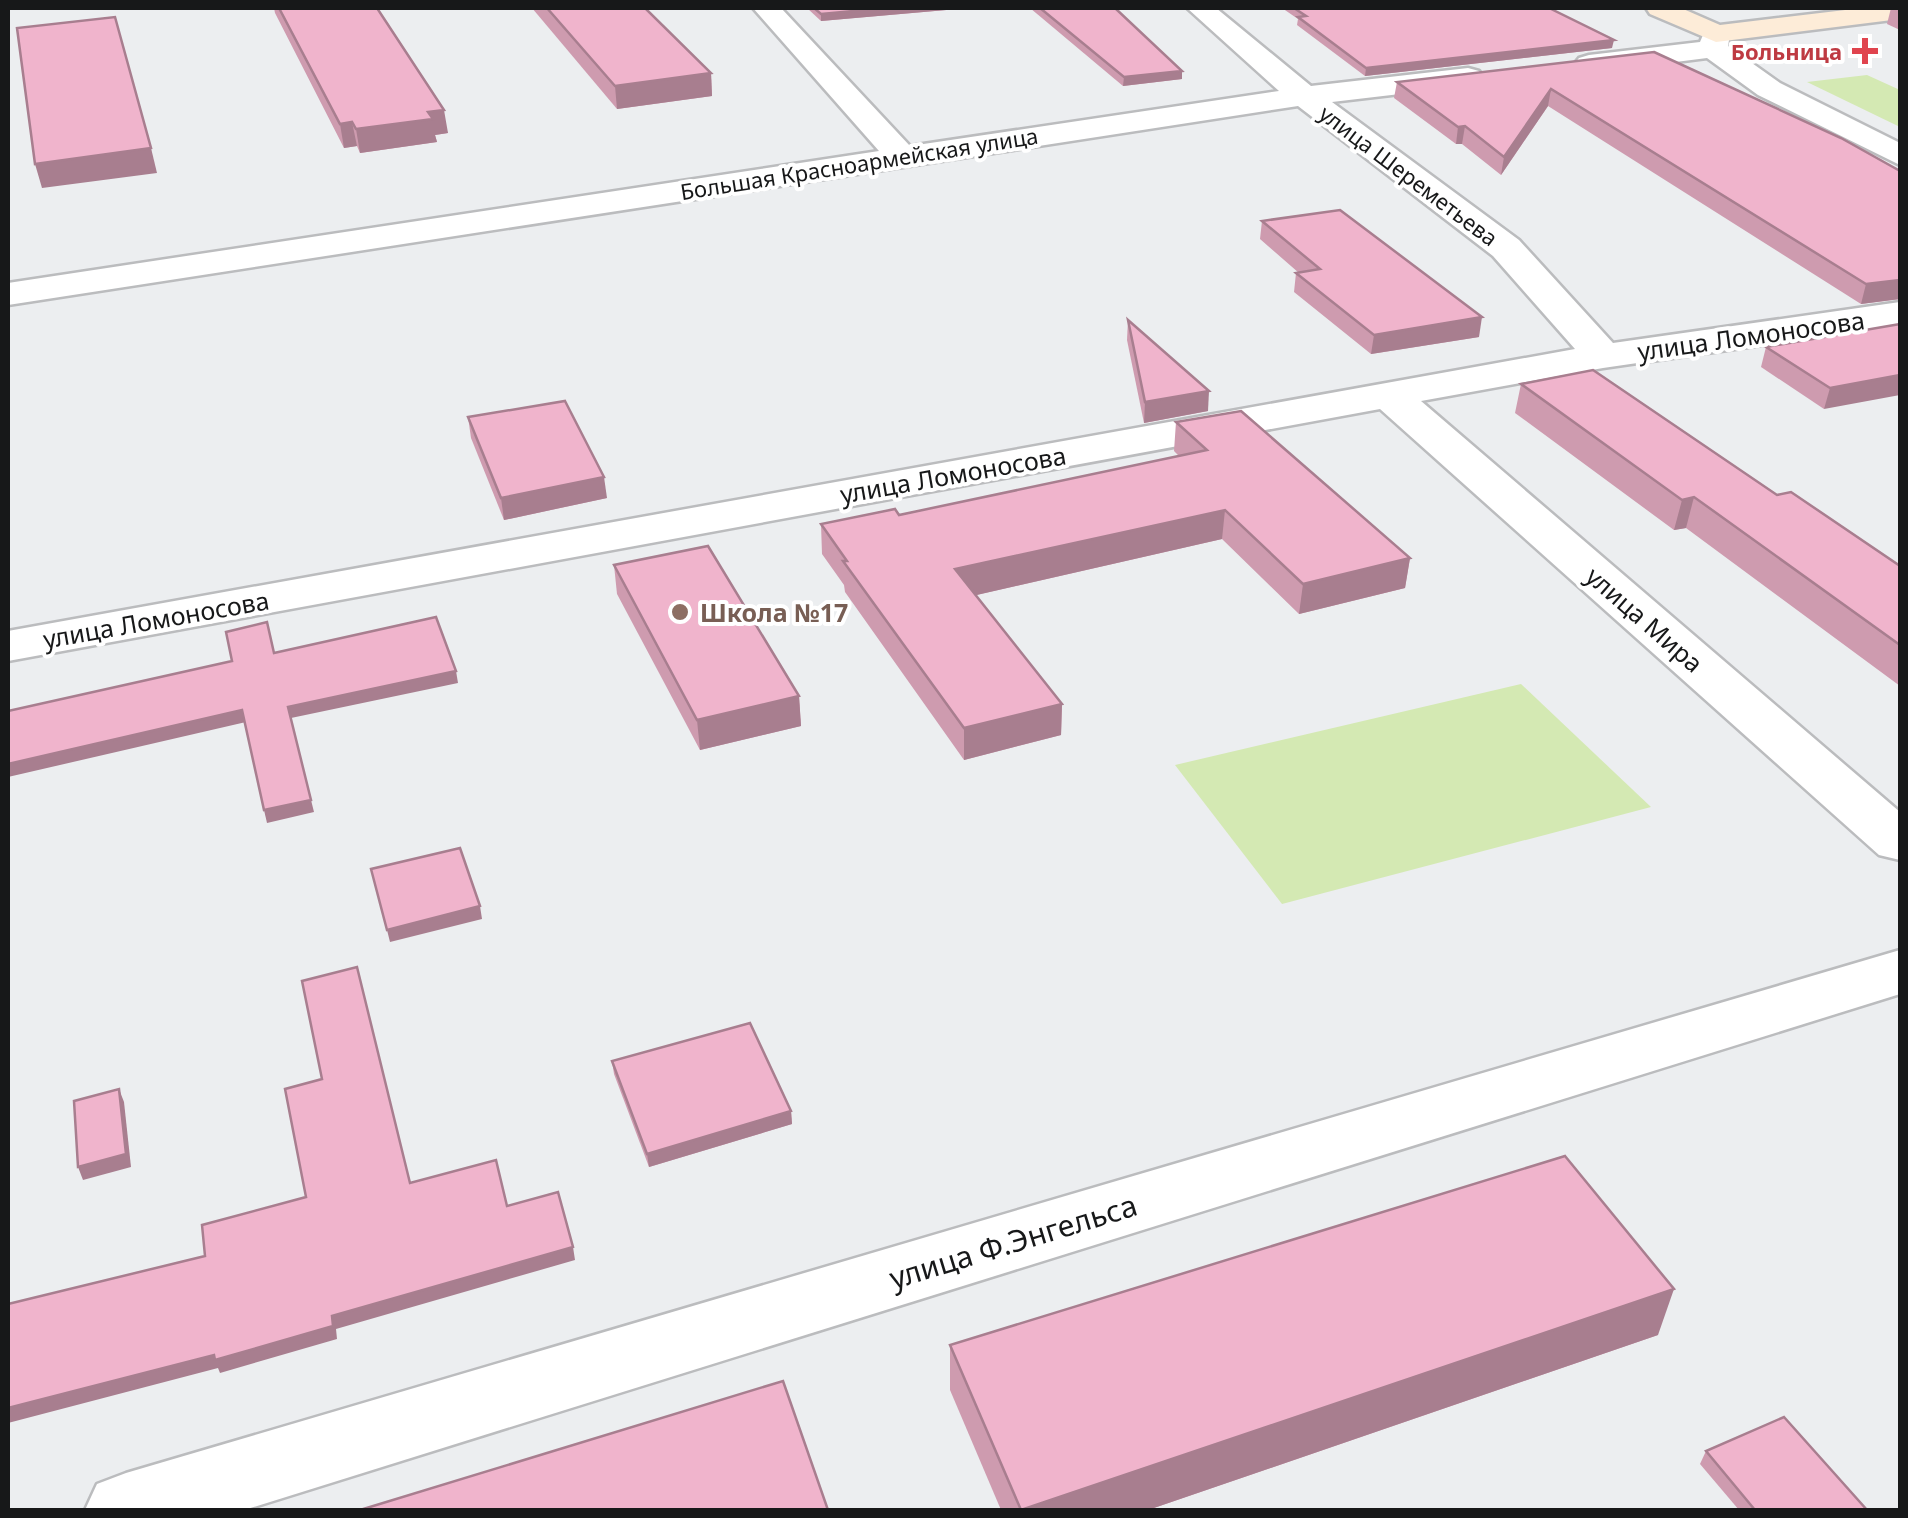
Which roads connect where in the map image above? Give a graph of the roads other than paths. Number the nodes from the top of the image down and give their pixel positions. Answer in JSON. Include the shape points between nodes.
{"nodes":[{"id":1,"x":766,"y":8,"type":"edge"},
{"id":2,"x":1200,"y":8,"type":"edge"},
{"id":3,"x":1660,"y":8,"type":"edge"},
{"id":4,"x":1900,"y":10,"type":"edge"},
{"id":5,"x":1714,"y":42,"type":"junction"},
{"id":6,"x":1557,"y":67,"type":"edge"},
{"id":7,"x":1499,"y":74,"type":"edge"},
{"id":8,"x":1304,"y":96,"type":"junction"},
{"id":9,"x":1900,"y":155,"type":"edge"},
{"id":10,"x":901,"y":156,"type":"junction"},
{"id":11,"x":8,"y":294,"type":"edge"},
{"id":12,"x":1900,"y":313,"type":"edge"},
{"id":13,"x":1603,"y":356,"type":"junction"},
{"id":14,"x":1390,"y":396,"type":"junction"},
{"id":15,"x":8,"y":646,"type":"edge"},
{"id":16,"x":1900,"y":842,"type":"edge"},
{"id":17,"x":1900,"y":972,"type":"edge"},
{"id":18,"x":126,"y":1510,"type":"edge"}],
"edges":[{"from":1,"to":10,"type":"street"},
{"from":2,"to":8,"type":"street","name":"улица Шереметьева"},
{"from":3,"to":5,"type":"street"},
{"from":4,"to":5,"type":"street"},
{"from":5,"to":6,"type":"street"},
{"from":5,"to":9,"type":"street","via":[[1768,89]]},
{"from":7,"to":8,"type":"street","name":"Большая Красноармейская улица"},
{"from":8,"to":10,"type":"street","name":"Большая Красноармейская улица"},
{"from":8,"to":13,"type":"street","name":"улица Шереметьева","via":[[1506,248]]},
{"from":10,"to":11,"type":"street","name":"Большая Красноармейская улица"},
{"from":12,"to":13,"type":"street","name":"улица Ломоносова"},
{"from":13,"to":14,"type":"street","name":"улица Ломоносова"},
{"from":14,"to":15,"type":"street","name":"улица Ломоносова"},
{"from":14,"to":16,"type":"street","name":"улица Мира"},
{"from":17,"to":18,"type":"street","name":"улица Ф.Энгельса"}]}
